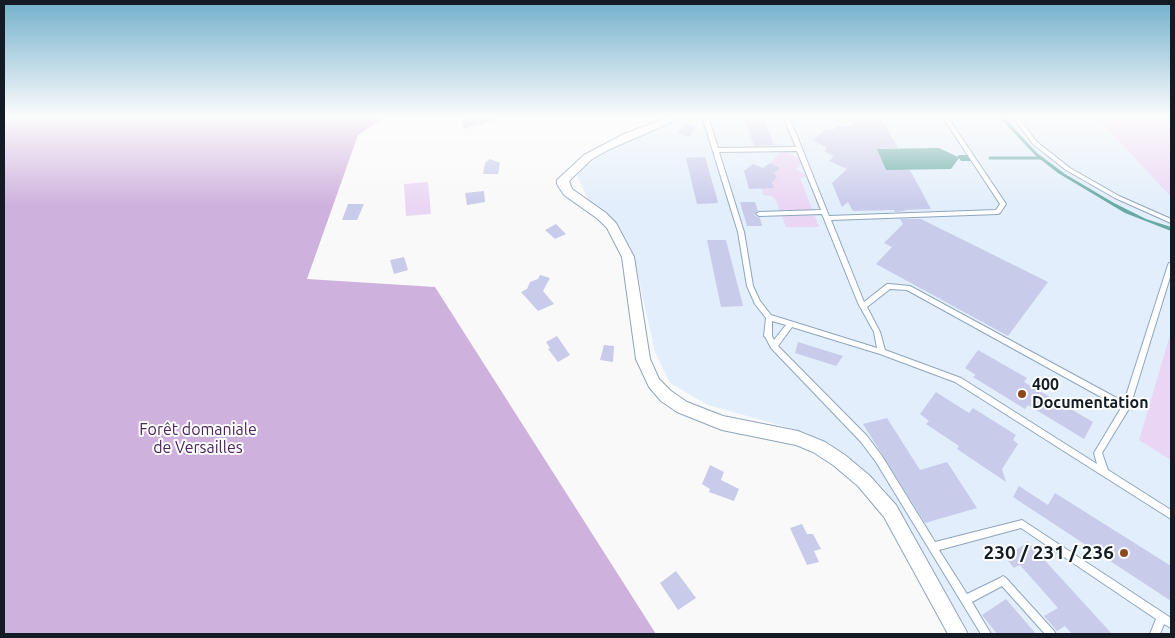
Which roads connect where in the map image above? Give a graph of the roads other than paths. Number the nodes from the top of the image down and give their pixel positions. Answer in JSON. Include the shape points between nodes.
{"nodes":[{"id":1,"x":608,"y":146,"type":"edge"},
{"id":2,"x":715,"y":146,"type":"edge"},
{"id":3,"x":798,"y":146,"type":"edge"},
{"id":4,"x":964,"y":146,"type":"edge"},
{"id":5,"x":1040,"y":146,"type":"edge"},
{"id":6,"x":799,"y":149,"type":"junction"},
{"id":7,"x":716,"y":150,"type":"junction"},
{"id":8,"x":758,"y":214,"type":"dead end"},
{"id":9,"x":827,"y":215,"type":"junction"},
{"id":10,"x":1171,"y":221,"type":"edge"},
{"id":11,"x":1171,"y":265,"type":"edge"},
{"id":12,"x":863,"y":306,"type":"junction"},
{"id":13,"x":769,"y":317,"type":"junction"},
{"id":14,"x":790,"y":324,"type":"junction"},
{"id":15,"x":774,"y":346,"type":"junction"},
{"id":16,"x":882,"y":352,"type":"junction"},
{"id":17,"x":1126,"y":407,"type":"junction"},
{"id":18,"x":1104,"y":472,"type":"junction"},
{"id":19,"x":1171,"y":515,"type":"edge"},
{"id":20,"x":932,"y":547,"type":"junction"},
{"id":21,"x":965,"y":600,"type":"junction"},
{"id":22,"x":1162,"y":617,"type":"junction"},
{"id":23,"x":1171,"y":623,"type":"edge"},
{"id":24,"x":958,"y":634,"type":"edge"},
{"id":25,"x":986,"y":634,"type":"edge"},
{"id":26,"x":1050,"y":634,"type":"edge"},
{"id":27,"x":1155,"y":634,"type":"edge"}],
"edges":[{"from":1,"to":24,"type":"street","via":[[588,157],[563,180],[563,184],[568,192],[612,226],[628,257],[642,359],[654,382],[682,407],[722,423],[798,438],[819,447],[864,481],[890,511]]},
{"from":2,"to":7,"type":"lane"},
{"from":3,"to":6,"type":"lane"},
{"from":4,"to":9,"type":"lane","via":[[1003,204],[998,212]]},
{"from":5,"to":10,"type":"lane","via":[[1068,169],[1117,198]]},
{"from":6,"to":7,"type":"lane"},
{"from":6,"to":9,"type":"lane"},
{"from":7,"to":13,"type":"lane","via":[[741,232],[750,286]]},
{"from":8,"to":9,"type":"lane"},
{"from":9,"to":12,"type":"lane"},
{"from":11,"to":17,"type":"lane"},
{"from":12,"to":16,"type":"lane","via":[[878,332]]},
{"from":12,"to":17,"type":"lane","via":[[889,286],[908,288]]},
{"from":13,"to":14,"type":"lane"},
{"from":13,"to":15,"type":"lane","via":[[768,336]]},
{"from":14,"to":15,"type":"lane"},
{"from":14,"to":16,"type":"lane"},
{"from":15,"to":20,"type":"lane","via":[[864,439]]},
{"from":16,"to":18,"type":"lane","via":[[958,380]]},
{"from":17,"to":18,"type":"lane","via":[[1098,453]]},
{"from":18,"to":19,"type":"lane"},
{"from":20,"to":21,"type":"lane"},
{"from":20,"to":22,"type":"lane","via":[[1022,524]]},
{"from":21,"to":25,"type":"lane"},
{"from":21,"to":26,"type":"lane","via":[[1003,581]]},
{"from":22,"to":23,"type":"lane"},
{"from":22,"to":27,"type":"lane"}]}
